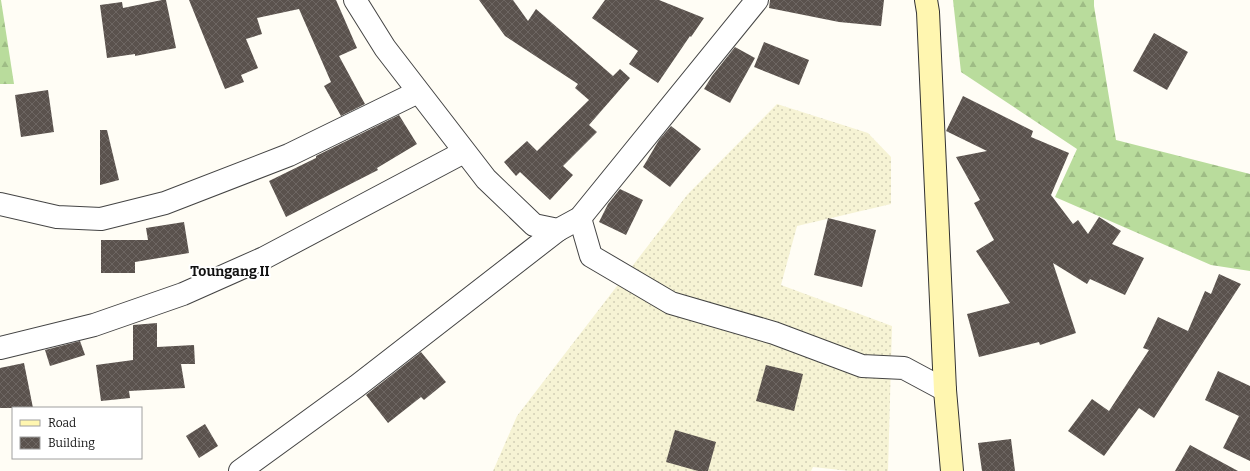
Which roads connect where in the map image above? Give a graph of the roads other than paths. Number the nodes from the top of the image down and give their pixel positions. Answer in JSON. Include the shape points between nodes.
{"nodes":[{"id":1,"x":355,"y":0,"type":"edge"},
{"id":2,"x":757,"y":0,"type":"edge"},
{"id":3,"x":926,"y":0,"type":"edge"},
{"id":4,"x":418,"y":92,"type":"junction"},
{"id":5,"x":464,"y":152,"type":"junction"},
{"id":6,"x":0,"y":204,"type":"edge"},
{"id":7,"x":580,"y":218,"type":"junction"},
{"id":8,"x":558,"y":230,"type":"junction"},
{"id":9,"x":0,"y":348,"type":"edge"},
{"id":10,"x":945,"y":390,"type":"junction"},
{"id":11,"x":240,"y":471,"type":"edge"},
{"id":12,"x":952,"y":471,"type":"edge"}],
"edges":[{"from":1,"to":4,"type":"street","via":[[385,48]]},
{"from":2,"to":7,"type":"street"},
{"from":3,"to":10,"type":"street"},
{"from":4,"to":5,"type":"street"},
{"from":4,"to":6,"type":"street","via":[[289,155],[158,204],[101,219],[57,217]]},
{"from":5,"to":8,"type":"street","via":[[486,179],[534,226]]},
{"from":5,"to":9,"type":"street","via":[[264,258],[183,294],[94,325]]},
{"from":7,"to":8,"type":"street"},
{"from":7,"to":10,"type":"street","via":[[591,256],[671,303],[774,333],[862,366],[904,368]]},
{"from":8,"to":11,"type":"street","via":[[357,386]]},
{"from":10,"to":12,"type":"street"}]}
